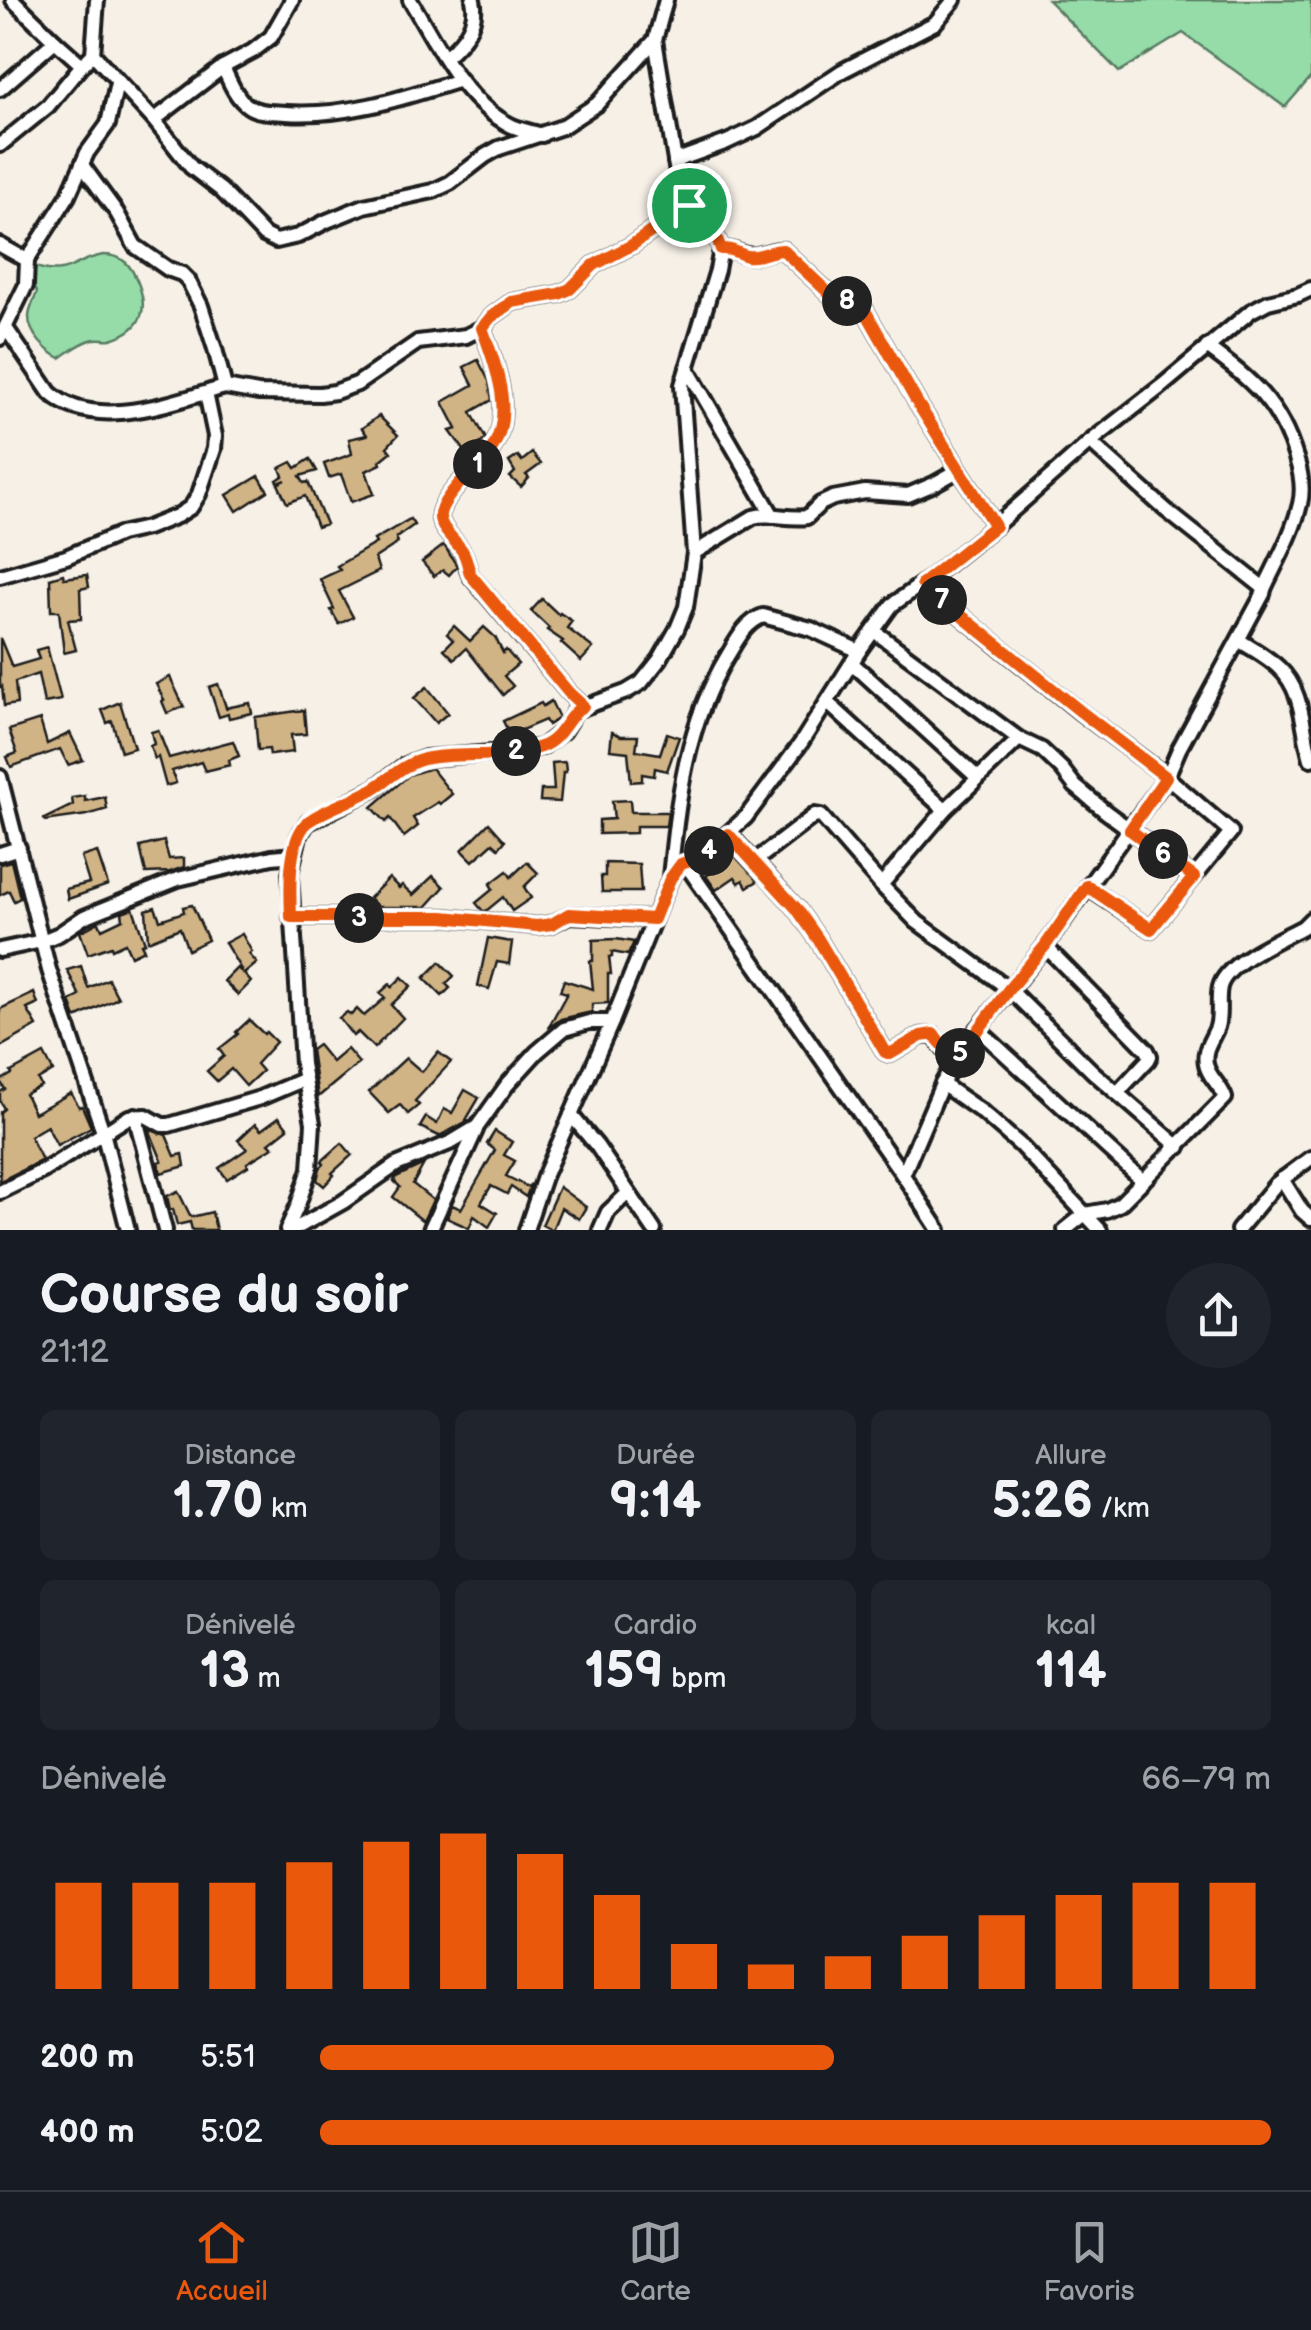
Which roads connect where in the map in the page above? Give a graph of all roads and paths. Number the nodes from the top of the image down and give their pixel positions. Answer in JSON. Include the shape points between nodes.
{"nodes":[{"id":1,"x":13,"y":0,"type":"edge"},
{"id":2,"x":98,"y":0,"type":"edge"},
{"id":3,"x":410,"y":0,"type":"edge"},
{"id":4,"x":472,"y":0,"type":"edge"},
{"id":5,"x":666,"y":0,"type":"edge"},
{"id":6,"x":954,"y":0,"type":"edge"},
{"id":7,"x":285,"y":3,"type":"edge"},
{"id":8,"x":654,"y":40,"type":"junction"},
{"id":9,"x":55,"y":41,"type":"junction"},
{"id":10,"x":94,"y":54,"type":"junction"},
{"id":11,"x":445,"y":57,"type":"junction"},
{"id":12,"x":82,"y":65,"type":"junction"},
{"id":13,"x":223,"y":67,"type":"junction"},
{"id":14,"x":460,"y":80,"type":"junction"},
{"id":15,"x":117,"y":82,"type":"junction"},
{"id":16,"x":0,"y":90,"type":"edge"},
{"id":17,"x":154,"y":120,"type":"junction"},
{"id":18,"x":542,"y":134,"type":"junction"},
{"id":19,"x":0,"y":146,"type":"edge"},
{"id":20,"x":674,"y":161,"type":"junction"},
{"id":21,"x":82,"y":165,"type":"junction"},
{"id":22,"x":689,"y":205,"type":"junction"},
{"id":23,"x":0,"y":245,"type":"edge"},
{"id":24,"x":721,"y":249,"type":"junction"},
{"id":25,"x":27,"y":260,"type":"junction"},
{"id":26,"x":1311,"y":288,"type":"edge"},
{"id":27,"x":482,"y":328,"type":"junction"},
{"id":28,"x":3,"y":333,"type":"edge"},
{"id":29,"x":1207,"y":346,"type":"junction"},
{"id":30,"x":687,"y":368,"type":"junction"},
{"id":31,"x":225,"y":387,"type":"junction"},
{"id":32,"x":206,"y":392,"type":"junction"},
{"id":33,"x":1090,"y":442,"type":"junction"},
{"id":34,"x":959,"y":470,"type":"junction"},
{"id":35,"x":774,"y":516,"type":"junction"},
{"id":36,"x":995,"y":526,"type":"junction"},
{"id":37,"x":694,"y":554,"type":"junction"},
{"id":38,"x":0,"y":576,"type":"edge"},
{"id":39,"x":922,"y":584,"type":"junction"},
{"id":40,"x":1264,"y":588,"type":"junction"},
{"id":41,"x":874,"y":631,"type":"junction"},
{"id":42,"x":1239,"y":640,"type":"junction"},
{"id":43,"x":856,"y":658,"type":"junction"},
{"id":44,"x":828,"y":703,"type":"junction"},
{"id":45,"x":583,"y":706,"type":"junction"},
{"id":46,"x":1019,"y":739,"type":"junction"},
{"id":47,"x":1311,"y":759,"type":"edge"},
{"id":48,"x":0,"y":777,"type":"edge"},
{"id":49,"x":1166,"y":777,"type":"junction"},
{"id":50,"x":978,"y":778,"type":"junction"},
{"id":51,"x":945,"y":810,"type":"junction"},
{"id":52,"x":1130,"y":830,"type":"junction"},
{"id":53,"x":728,"y":834,"type":"junction"},
{"id":54,"x":19,"y":848,"type":"junction"},
{"id":55,"x":0,"y":854,"type":"edge"},
{"id":56,"x":294,"y":855,"type":"junction"},
{"id":57,"x":755,"y":861,"type":"junction"},
{"id":58,"x":684,"y":862,"type":"junction"},
{"id":59,"x":1194,"y":877,"type":"junction"},
{"id":60,"x":670,"y":879,"type":"junction"},
{"id":61,"x":881,"y":885,"type":"junction"},
{"id":62,"x":1087,"y":886,"type":"junction"},
{"id":63,"x":291,"y":917,"type":"junction"},
{"id":64,"x":654,"y":919,"type":"junction"},
{"id":65,"x":1311,"y":919,"type":"edge"},
{"id":66,"x":42,"y":941,"type":"junction"},
{"id":67,"x":1045,"y":946,"type":"junction"},
{"id":68,"x":0,"y":950,"type":"edge"},
{"id":69,"x":1009,"y":989,"type":"junction"},
{"id":70,"x":612,"y":1022,"type":"junction"},
{"id":71,"x":978,"y":1029,"type":"junction"},
{"id":72,"x":956,"y":1060,"type":"junction"},
{"id":73,"x":305,"y":1079,"type":"junction"},
{"id":74,"x":942,"y":1084,"type":"junction"},
{"id":75,"x":1117,"y":1093,"type":"junction"},
{"id":76,"x":571,"y":1115,"type":"junction"},
{"id":77,"x":136,"y":1116,"type":"junction"},
{"id":78,"x":478,"y":1127,"type":"junction"},
{"id":79,"x":103,"y":1132,"type":"junction"},
{"id":80,"x":1179,"y":1146,"type":"junction"},
{"id":81,"x":1311,"y":1158,"type":"edge"},
{"id":82,"x":903,"y":1175,"type":"junction"},
{"id":83,"x":1282,"y":1179,"type":"junction"},
{"id":84,"x":1142,"y":1181,"type":"junction"},
{"id":85,"x":0,"y":1192,"type":"edge"},
{"id":86,"x":628,"y":1193,"type":"junction"},
{"id":87,"x":1085,"y":1214,"type":"junction"},
{"id":88,"x":1311,"y":1219,"type":"edge"},
{"id":89,"x":128,"y":1230,"type":"edge"},
{"id":90,"x":165,"y":1230,"type":"edge"},
{"id":91,"x":290,"y":1230,"type":"edge"},
{"id":92,"x":430,"y":1230,"type":"edge"},
{"id":93,"x":526,"y":1230,"type":"edge"},
{"id":94,"x":600,"y":1230,"type":"edge"},
{"id":95,"x":654,"y":1230,"type":"edge"},
{"id":96,"x":940,"y":1230,"type":"edge"},
{"id":97,"x":1065,"y":1230,"type":"edge"},
{"id":98,"x":1100,"y":1230,"type":"edge"},
{"id":99,"x":1238,"y":1230,"type":"edge"}],
"edges":[{"from":1,"to":9,"type":"street"},
{"from":2,"to":10,"type":"street"},
{"from":3,"to":11,"type":"street"},
{"from":4,"to":11,"type":"street","via":[[475,13],[464,39]]},
{"from":5,"to":8,"type":"street"},
{"from":6,"to":20,"type":"street","via":[[935,23],[842,71],[756,128]]},
{"from":7,"to":13,"type":"street","via":[[270,37]]},
{"from":8,"to":18,"type":"street","via":[[598,104]]},
{"from":8,"to":20,"type":"street"},
{"from":9,"to":12,"type":"street"},
{"from":9,"to":16,"type":"street"},
{"from":10,"to":12,"type":"street"},
{"from":10,"to":15,"type":"street"},
{"from":11,"to":14,"type":"street"},
{"from":12,"to":19,"type":"street","via":[[48,106]]},
{"from":13,"to":14,"type":"street","via":[[249,107],[306,114],[399,100]]},
{"from":13,"to":17,"type":"street"},
{"from":14,"to":18,"type":"street","via":[[480,105],[513,127]]},
{"from":15,"to":17,"type":"street"},
{"from":15,"to":21,"type":"street","via":[[108,124]]},
{"from":17,"to":18,"type":"street","via":[[191,167],[276,241],[364,206],[433,191],[499,148]]},
{"from":20,"to":22,"type":"street"},
{"from":21,"to":25,"type":"street"},
{"from":21,"to":31,"type":"street","via":[[134,246],[188,280]]},
{"from":22,"to":24,"type":"street"},
{"from":22,"to":27,"type":"street","via":[[594,265],[570,289],[512,302]]},
{"from":23,"to":25,"type":"street"},
{"from":24,"to":30,"type":"street"},
{"from":24,"to":34,"type":"street","via":[[746,256],[783,250],[833,297],[862,305]]},
{"from":25,"to":28,"type":"street","via":[[26,284]]},
{"from":26,"to":29,"type":"street","via":[[1251,311]]},
{"from":27,"to":31,"type":"street","via":[[418,342],[336,392]]},
{"from":27,"to":45,"type":"street","via":[[503,420],[490,452],[440,510],[442,526],[463,552],[470,574]]},
{"from":28,"to":32,"type":"street","via":[[50,393],[76,406],[134,410]]},
{"from":29,"to":33,"type":"street"},
{"from":29,"to":40,"type":"street","via":[[1271,404],[1300,472],[1301,502]]},
{"from":30,"to":35,"type":"street"},
{"from":30,"to":37,"type":"street","via":[[682,398]]},
{"from":31,"to":32,"type":"street"},
{"from":32,"to":38,"type":"street","via":[[214,449],[191,507]]},
{"from":33,"to":36,"type":"street"},
{"from":33,"to":40,"type":"street"},
{"from":34,"to":35,"type":"street","via":[[908,494],[855,494],[826,501],[807,517]]},
{"from":34,"to":36,"type":"street"},
{"from":35,"to":37,"type":"street","via":[[753,517]]},
{"from":36,"to":39,"type":"street"},
{"from":37,"to":45,"type":"street","via":[[686,607],[651,672],[626,692]]},
{"from":39,"to":41,"type":"street","via":[[892,605]]},
{"from":39,"to":49,"type":"street"},
{"from":40,"to":42,"type":"street"},
{"from":41,"to":43,"type":"street"},
{"from":41,"to":46,"type":"street"},
{"from":42,"to":47,"type":"street","via":[[1291,682]]},
{"from":42,"to":49,"type":"street"},
{"from":43,"to":44,"type":"street"},
{"from":43,"to":50,"type":"street"},
{"from":43,"to":60,"type":"street","via":[[811,628],[763,616],[751,622],[710,684],[686,755]]},
{"from":44,"to":51,"type":"street"},
{"from":44,"to":53,"type":"street","via":[[778,777]]},
{"from":45,"to":56,"type":"street","via":[[542,747],[404,766],[307,823]]},
{"from":46,"to":50,"type":"street"},
{"from":46,"to":52,"type":"street","via":[[1042,750]]},
{"from":48,"to":54,"type":"street"},
{"from":49,"to":52,"type":"street"},
{"from":49,"to":59,"type":"street","via":[[1232,832]]},
{"from":50,"to":51,"type":"street"},
{"from":51,"to":61,"type":"street"},
{"from":52,"to":59,"type":"street"},
{"from":52,"to":62,"type":"street"},
{"from":53,"to":57,"type":"street"},
{"from":53,"to":58,"type":"street","via":[[704,856]]},
{"from":54,"to":55,"type":"street"},
{"from":54,"to":66,"type":"street"},
{"from":56,"to":63,"type":"street"},
{"from":56,"to":66,"type":"street","via":[[178,879]]},
{"from":57,"to":61,"type":"street","via":[[822,816]]},
{"from":57,"to":72,"type":"street","via":[[818,939],[885,1052],[933,1034]]},
{"from":58,"to":60,"type":"street"},
{"from":58,"to":82,"type":"street"},
{"from":59,"to":62,"type":"street","via":[[1151,929]]},
{"from":60,"to":64,"type":"street"},
{"from":61,"to":69,"type":"street","via":[[917,922]]},
{"from":62,"to":67,"type":"street"},
{"from":63,"to":64,"type":"street","via":[[443,917],[537,926],[569,914]]},
{"from":63,"to":73,"type":"street"},
{"from":64,"to":70,"type":"street"},
{"from":65,"to":80,"type":"street","via":[[1238,964],[1220,986],[1217,1026],[1205,1051],[1206,1068],[1224,1098]]},
{"from":66,"to":68,"type":"street"},
{"from":66,"to":79,"type":"street"},
{"from":67,"to":69,"type":"street"},
{"from":67,"to":75,"type":"street","via":[[1150,1056]]},
{"from":69,"to":71,"type":"street"},
{"from":69,"to":75,"type":"street"},
{"from":70,"to":76,"type":"street"},
{"from":70,"to":78,"type":"street","via":[[564,1030],[517,1074]]},
{"from":71,"to":72,"type":"street"},
{"from":71,"to":84,"type":"street"},
{"from":72,"to":74,"type":"street"},
{"from":73,"to":77,"type":"street","via":[[169,1125]]},
{"from":73,"to":91,"type":"street","via":[[313,1122],[310,1169]]},
{"from":74,"to":82,"type":"street"},
{"from":74,"to":87,"type":"street","via":[[1020,1145]]},
{"from":75,"to":80,"type":"street"},
{"from":76,"to":86,"type":"street"},
{"from":76,"to":93,"type":"street"},
{"from":77,"to":79,"type":"street"},
{"from":77,"to":90,"type":"street"},
{"from":78,"to":91,"type":"street","via":[[396,1165]]},
{"from":78,"to":92,"type":"street"},
{"from":79,"to":85,"type":"street"},
{"from":79,"to":89,"type":"street"},
{"from":80,"to":84,"type":"street"},
{"from":81,"to":83,"type":"street"},
{"from":82,"to":96,"type":"street"},
{"from":83,"to":88,"type":"street"},
{"from":83,"to":99,"type":"street"},
{"from":84,"to":87,"type":"street","via":[[1114,1208]]},
{"from":86,"to":94,"type":"street"},
{"from":86,"to":95,"type":"street"},
{"from":87,"to":97,"type":"street"},
{"from":87,"to":98,"type":"street"}]}
